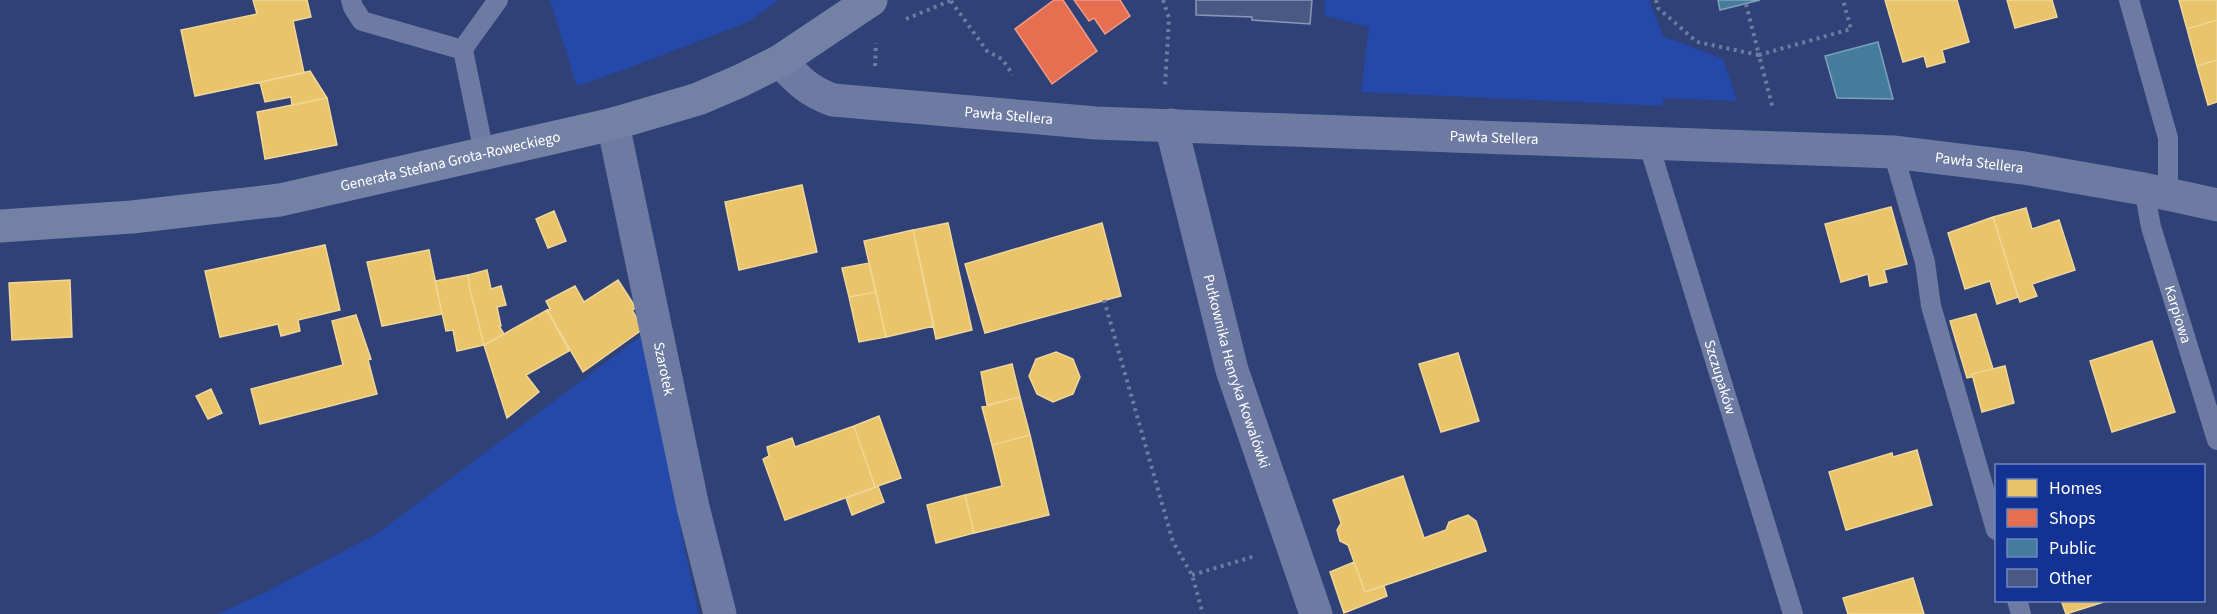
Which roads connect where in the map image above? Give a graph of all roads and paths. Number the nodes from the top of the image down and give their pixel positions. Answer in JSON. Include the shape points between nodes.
{"nodes":[{"id":1,"x":351,"y":0,"type":"edge"},
{"id":2,"x":498,"y":0,"type":"edge"},
{"id":3,"x":871,"y":0,"type":"edge"},
{"id":4,"x":1163,"y":0,"type":"edge"},
{"id":5,"x":1656,"y":0,"type":"edge"},
{"id":6,"x":1843,"y":0,"type":"edge"},
{"id":7,"x":2129,"y":0,"type":"edge"},
{"id":8,"x":1746,"y":4,"type":"dead end"},
{"id":9,"x":876,"y":37,"type":"dead end"},
{"id":10,"x":463,"y":50,"type":"junction"},
{"id":11,"x":1759,"y":55,"type":"junction"},
{"id":12,"x":780,"y":61,"type":"junction"},
{"id":13,"x":875,"y":70,"type":"dead end"},
{"id":14,"x":1165,"y":87,"type":"dead end"},
{"id":15,"x":614,"y":124,"type":"junction"},
{"id":16,"x":1171,"y":126,"type":"junction"},
{"id":17,"x":1648,"y":142,"type":"junction"},
{"id":18,"x":1783,"y":147,"type":"junction"},
{"id":19,"x":1893,"y":152,"type":"junction"},
{"id":20,"x":484,"y":153,"type":"junction"},
{"id":21,"x":2156,"y":192,"type":"junction"},
{"id":22,"x":2217,"y":205,"type":"edge"},
{"id":23,"x":0,"y":226,"type":"edge"},
{"id":24,"x":1104,"y":300,"type":"dead end"},
{"id":25,"x":2217,"y":440,"type":"edge"},
{"id":26,"x":1995,"y":527,"type":"edge"},
{"id":27,"x":1293,"y":544,"type":"junction"},
{"id":28,"x":1192,"y":574,"type":"junction"},
{"id":29,"x":720,"y":614,"type":"edge"},
{"id":30,"x":1203,"y":614,"type":"edge"},
{"id":31,"x":1316,"y":614,"type":"edge"},
{"id":32,"x":1793,"y":614,"type":"edge"}],
"edges":[{"from":1,"to":10,"type":"lane","via":[[362,21]]},
{"from":2,"to":10,"type":"lane"},
{"from":3,"to":12,"type":"street","name":"Generała Stefana Grota-Roweckiego"},
{"from":4,"to":14,"type":"path","via":[[1169,18]]},
{"from":5,"to":11,"type":"path","via":[[1658,8],[1697,42]]},
{"from":6,"to":11,"type":"path","via":[[1851,30]]},
{"from":7,"to":21,"type":"lane","name":"Karpiowa","via":[[2168,138]]},
{"from":8,"to":11,"type":"path"},
{"from":9,"to":13,"type":"path"},
{"from":10,"to":20,"type":"lane"},
{"from":11,"to":18,"type":"path"},
{"from":12,"to":15,"type":"street","name":"Generała Stefana Grota-Roweckiego","via":[[698,99]]},
{"from":12,"to":16,"type":"street","name":"Pawła Stellera","via":[[802,84],[833,100]]},
{"from":15,"to":20,"type":"street","name":"Generała Stefana Grota-Roweckiego"},
{"from":15,"to":29,"type":"street","name":"Szarotek","via":[[693,507]]},
{"from":16,"to":17,"type":"street","name":"Pawła Stellera"},
{"from":16,"to":27,"type":"street","name":"Pułkownika Henryka Kowalówki","via":[[1232,370]]},
{"from":17,"to":18,"type":"street","name":"Pawła Stellera"},
{"from":17,"to":32,"type":"lane","name":"Szczupaków"},
{"from":18,"to":19,"type":"street","name":"Pawła Stellera"},
{"from":19,"to":21,"type":"street","name":"Pawła Stellera","via":[[2024,168]]},
{"from":19,"to":26,"type":"lane","via":[[1925,262],[1931,306]]},
{"from":20,"to":23,"type":"street","name":"Generała Stefana Grota-Roweckiego","via":[[280,200],[132,217]]},
{"from":21,"to":22,"type":"street","name":"Pawła Stellera"},
{"from":21,"to":25,"type":"lane","name":"Karpiowa","via":[[2151,227]]},
{"from":24,"to":28,"type":"path","via":[[1173,542]]},
{"from":27,"to":28,"type":"path"},
{"from":27,"to":31,"type":"street","name":"Pułkownika Henryka Kowalówki"},
{"from":28,"to":30,"type":"path"}]}
